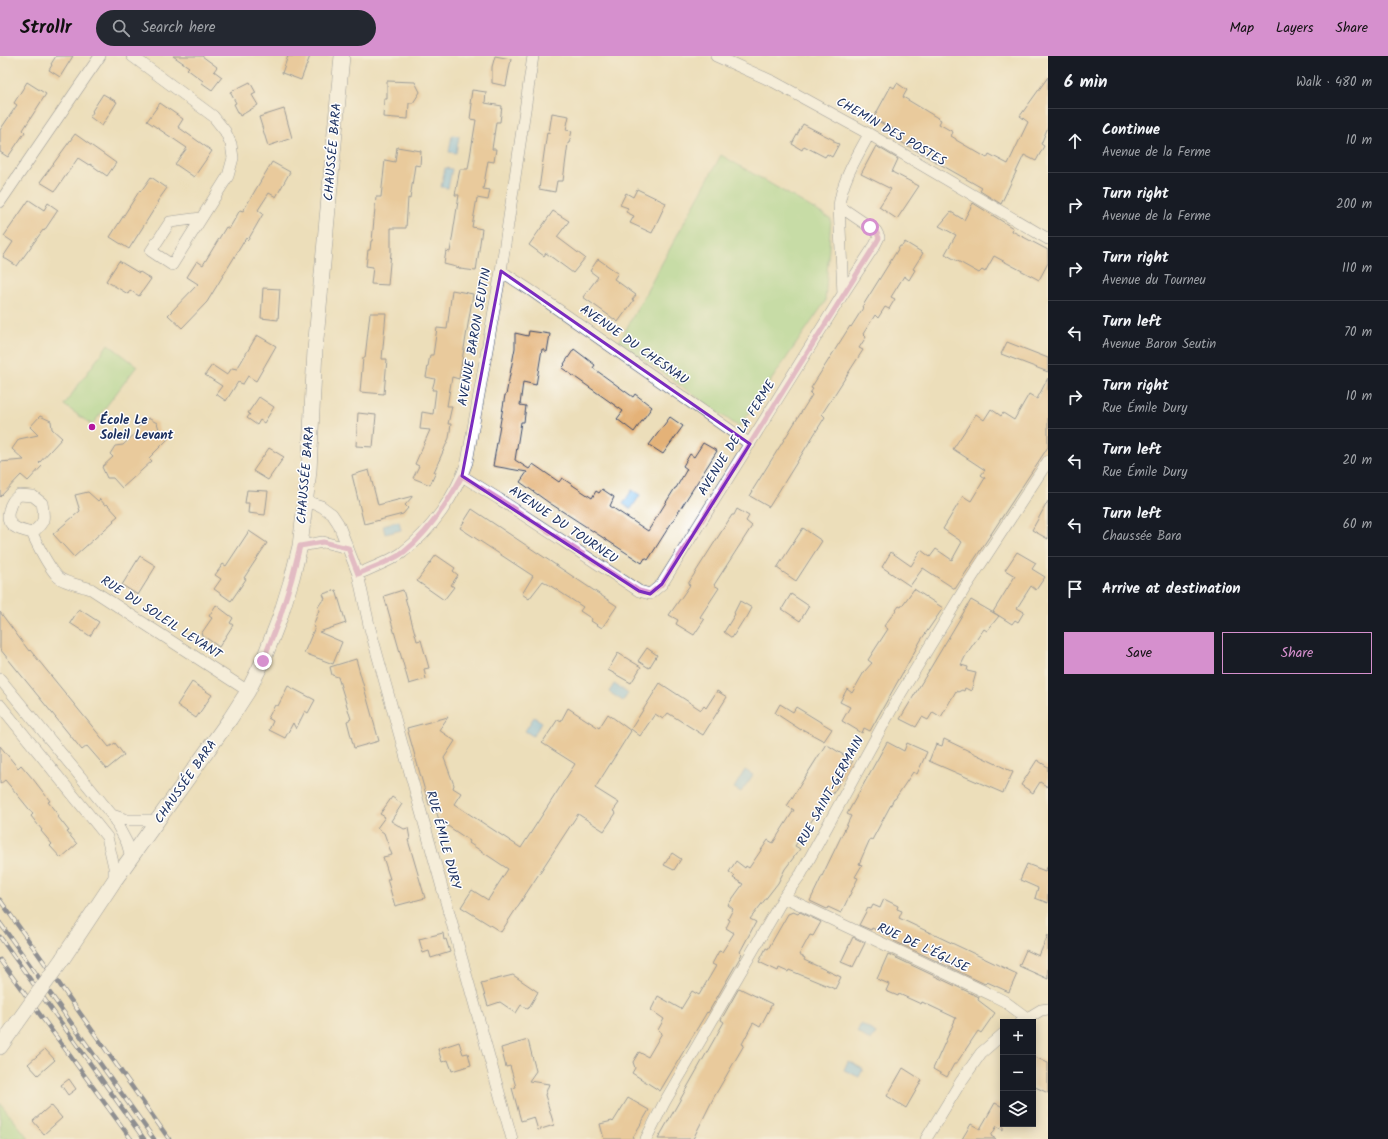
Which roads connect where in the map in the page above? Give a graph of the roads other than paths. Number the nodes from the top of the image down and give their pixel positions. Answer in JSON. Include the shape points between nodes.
{"nodes":[{"id":1,"x":100,"y":56,"type":"edge"},
{"id":2,"x":132,"y":56,"type":"edge"},
{"id":3,"x":342,"y":56,"type":"edge"},
{"id":4,"x":533,"y":56,"type":"edge"},
{"id":5,"x":716,"y":56,"type":"edge"},
{"id":6,"x":869,"y":134,"type":"junction"},
{"id":7,"x":0,"y":202,"type":"edge"},
{"id":8,"x":839,"y":206,"type":"junction"},
{"id":9,"x":201,"y":218,"type":"junction"},
{"id":10,"x":1048,"y":239,"type":"edge"},
{"id":11,"x":501,"y":271,"type":"junction"},
{"id":12,"x":843,"y":294,"type":"junction"},
{"id":13,"x":750,"y":444,"type":"junction"},
{"id":14,"x":1048,"y":461,"type":"edge"},
{"id":15,"x":462,"y":476,"type":"junction"},
{"id":16,"x":305,"y":501,"type":"junction"},
{"id":17,"x":32,"y":533,"type":"dead end"},
{"id":18,"x":300,"y":546,"type":"junction"},
{"id":19,"x":348,"y":548,"type":"junction"},
{"id":20,"x":358,"y":574,"type":"junction"},
{"id":21,"x":650,"y":594,"type":"joint"},
{"id":22,"x":0,"y":679,"type":"edge"},
{"id":23,"x":248,"y":691,"type":"junction"},
{"id":24,"x":0,"y":705,"type":"edge"},
{"id":25,"x":112,"y":815,"type":"junction"},
{"id":26,"x":158,"y":820,"type":"junction"},
{"id":27,"x":132,"y":857,"type":"junction"},
{"id":28,"x":114,"y":881,"type":"junction"},
{"id":29,"x":784,"y":897,"type":"junction"},
{"id":30,"x":1048,"y":1009,"type":"edge"},
{"id":31,"x":1023,"y":1019,"type":"edge"},
{"id":32,"x":1026,"y":1019,"type":"edge"},
{"id":33,"x":1000,"y":1037,"type":"edge"},
{"id":34,"x":0,"y":1047,"type":"edge"},
{"id":35,"x":512,"y":1139,"type":"edge"},
{"id":36,"x":646,"y":1139,"type":"edge"},
{"id":37,"x":926,"y":1139,"type":"edge"}],
"edges":[{"from":1,"to":7,"type":"street"},
{"from":2,"to":9,"type":"street","via":[[213,116],[231,144],[233,158],[228,176]]},
{"from":3,"to":16,"type":"main road","name":"CHAUSSÉE BARA","via":[[315,350]]},
{"from":4,"to":11,"type":"street","name":"AVENUE BARON SEUTIN"},
{"from":5,"to":6,"type":"street","name":"CHEMIN DES POSTES","via":[[774,82]]},
{"from":6,"to":8,"type":"street","via":[[845,183]]},
{"from":6,"to":10,"type":"street","name":"CHEMIN DES POSTES"},
{"from":8,"to":12,"type":"street"},
{"from":8,"to":12,"type":"street","name":"AVENUE DE LA FERME","via":[[876,231],[879,238]]},
{"from":9,"to":9,"type":"street","via":[[170,222],[152,252],[172,265]]},
{"from":11,"to":13,"type":"street","name":"AVENUE DU CHESNAU"},
{"from":11,"to":15,"type":"street","name":"AVENUE BARON SEUTIN","via":[[470,449]]},
{"from":12,"to":13,"type":"street","name":"AVENUE DE LA FERME"},
{"from":13,"to":21,"type":"street","name":"AVENUE DE LA FERME","via":[[662,584]]},
{"from":14,"to":29,"type":"street","name":"RUE SAINT-GERMAIN","via":[[965,588],[895,703],[801,874]]},
{"from":15,"to":20,"type":"street","name":"AVENUE BARON SEUTIN","via":[[451,497],[428,529],[403,553]]},
{"from":15,"to":21,"type":"street","name":"AVENUE DU TOURNEU","via":[[639,591]]},
{"from":16,"to":18,"type":"main road","name":"CHAUSSÉE BARA"},
{"from":16,"to":19,"type":"street","name":"RUE ÉMILE DURY","via":[[321,506],[332,514]]},
{"from":17,"to":23,"type":"street","name":"RUE DU SOLEIL LEVANT","via":[[40,551],[59,578],[91,588]]},
{"from":18,"to":19,"type":"street","via":[[323,542]]},
{"from":18,"to":23,"type":"main road","name":"CHAUSSÉE BARA","via":[[280,617]]},
{"from":19,"to":20,"type":"street","name":"RUE ÉMILE DURY"},
{"from":20,"to":35,"type":"street","name":"RUE ÉMILE DURY","via":[[369,625]]},
{"from":22,"to":25,"type":"street"},
{"from":23,"to":26,"type":"main road","name":"CHAUSSÉE BARA"},
{"from":24,"to":28,"type":"street","via":[[107,837],[114,867]]},
{"from":25,"to":26,"type":"street","via":[[126,820]]},
{"from":25,"to":27,"type":"street"},
{"from":26,"to":27,"type":"main road","name":"CHAUSSÉE BARA"},
{"from":27,"to":28,"type":"main road","name":"CHAUSSÉE BARA"},
{"from":28,"to":34,"type":"main road","name":"CHAUSSÉE BARA","bridge":true},
{"from":29,"to":31,"type":"street","name":"RUE DE L'ÉGLISE","via":[[1004,1001]]},
{"from":29,"to":36,"type":"street","name":"RUE SAINT-GERMAIN","via":[[664,1103]]},
{"from":30,"to":32,"type":"street","name":"RUE DE L'ÉGLISE"},
{"from":33,"to":37,"type":"street","via":[[981,1053]]}]}
